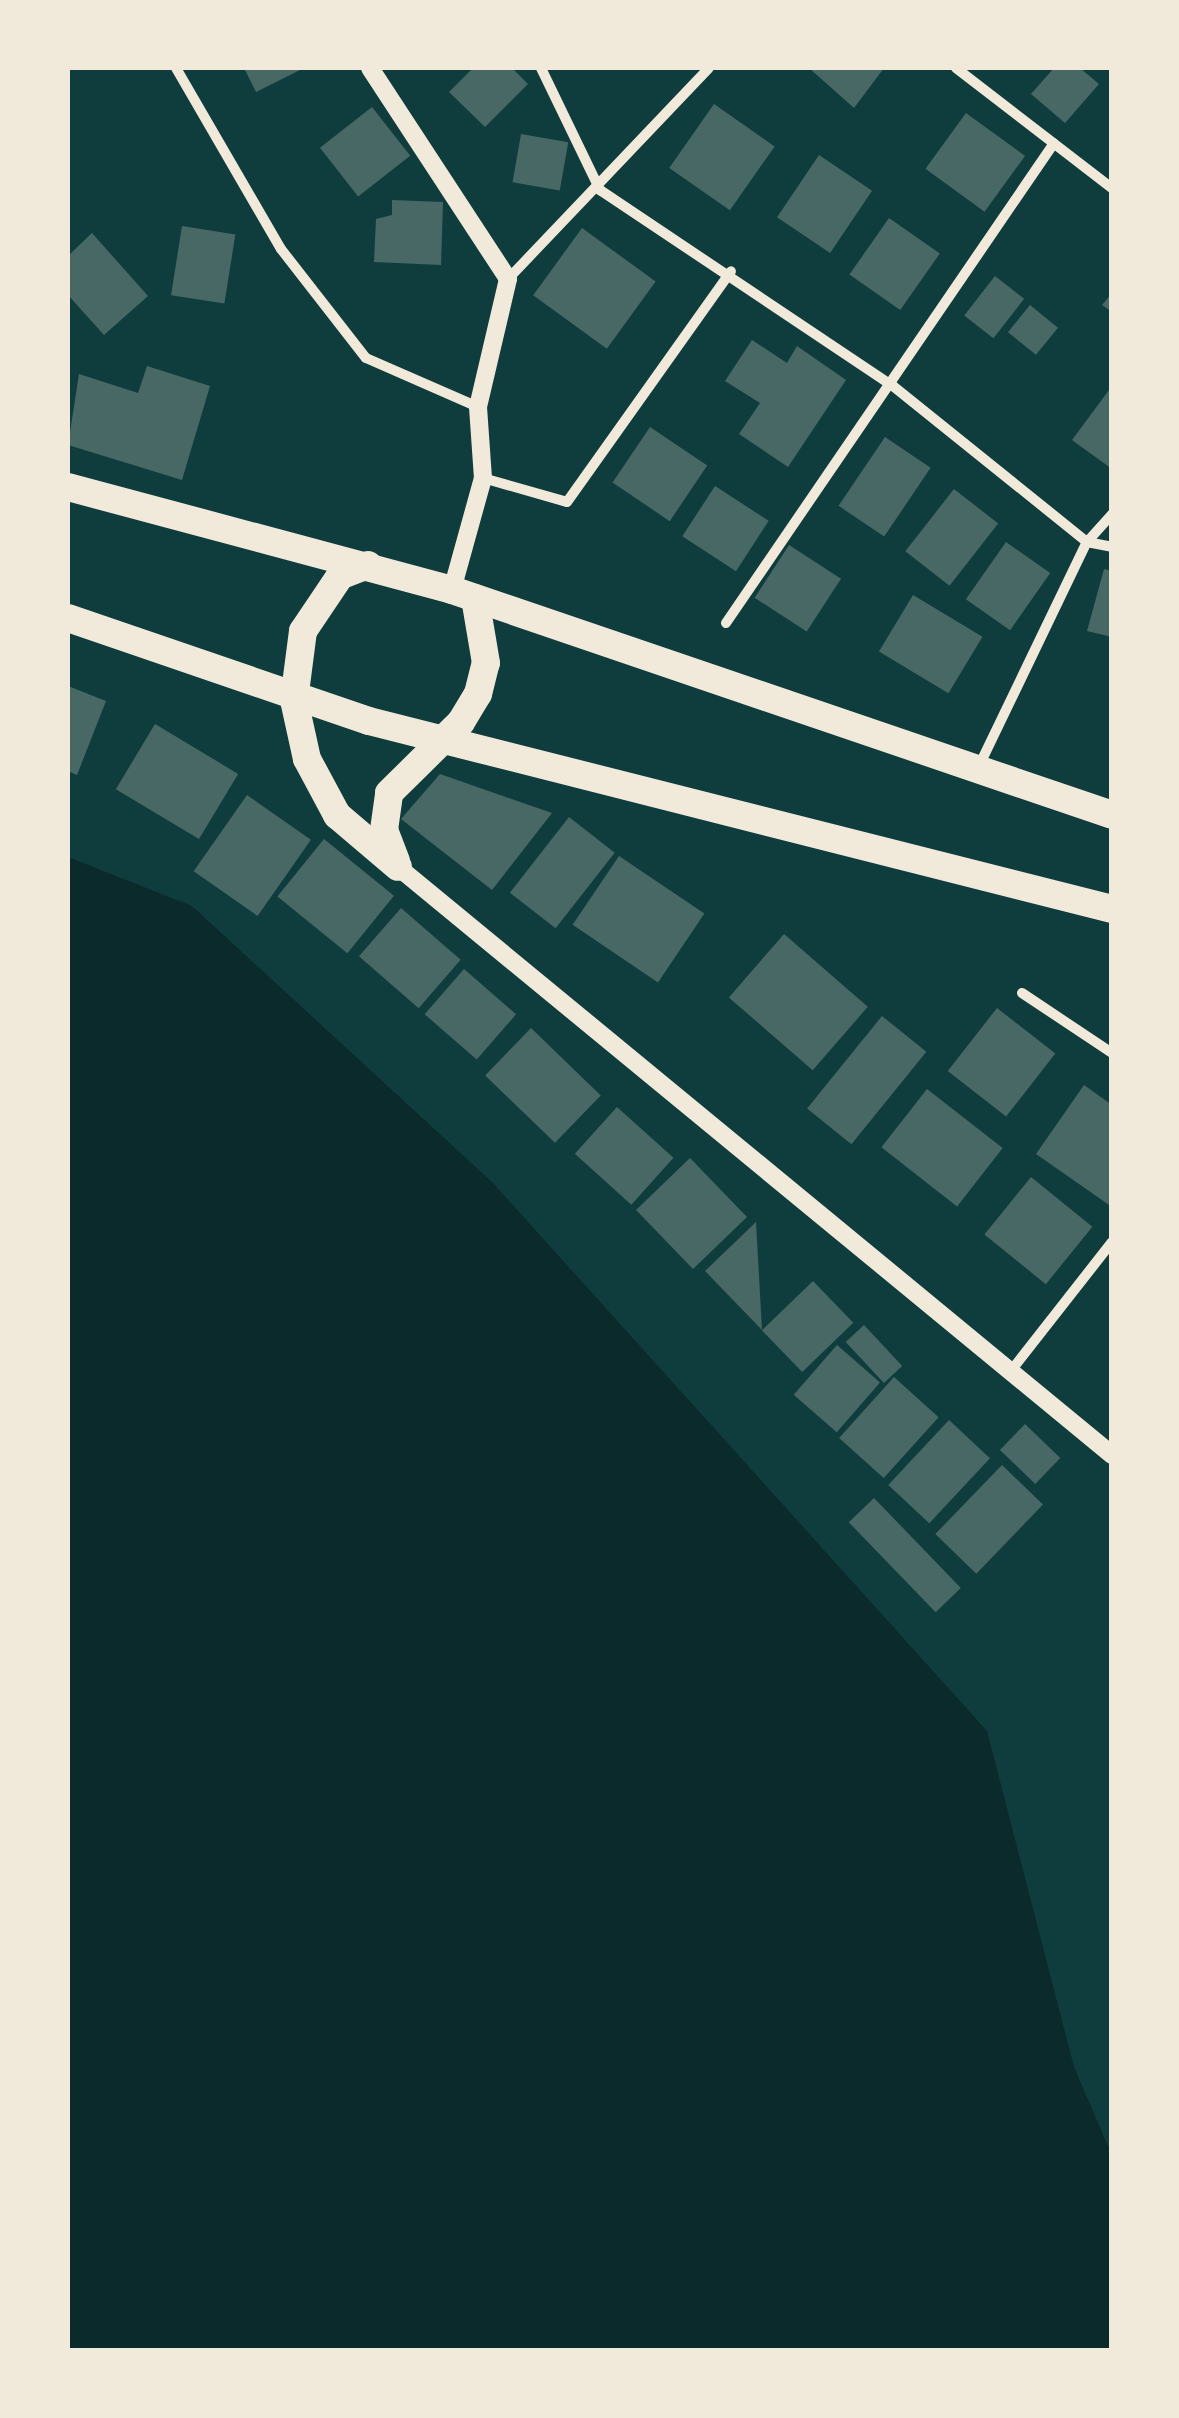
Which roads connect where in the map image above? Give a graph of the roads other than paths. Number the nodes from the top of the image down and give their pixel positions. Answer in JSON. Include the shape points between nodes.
{"nodes":[{"id":1,"x":176,"y":68,"type":"edge"},
{"id":2,"x":370,"y":68,"type":"edge"},
{"id":3,"x":541,"y":68,"type":"edge"},
{"id":4,"x":709,"y":68,"type":"edge"},
{"id":5,"x":956,"y":68,"type":"edge"},
{"id":6,"x":1054,"y":144,"type":"junction"},
{"id":7,"x":1112,"y":188,"type":"edge"},
{"id":8,"x":600,"y":190,"type":"junction"},
{"id":9,"x":731,"y":271,"type":"junction"},
{"id":10,"x":508,"y":279,"type":"junction"},
{"id":11,"x":893,"y":386,"type":"junction"},
{"id":12,"x":478,"y":408,"type":"junction"},
{"id":13,"x":483,"y":478,"type":"junction"},
{"id":14,"x":68,"y":487,"type":"edge"},
{"id":15,"x":1112,"y":514,"type":"edge"},
{"id":16,"x":1088,"y":542,"type":"junction"},
{"id":17,"x":1112,"y":547,"type":"edge"},
{"id":18,"x":368,"y":565,"type":"junction"},
{"id":19,"x":463,"y":594,"type":"junction"},
{"id":20,"x":68,"y":618,"type":"edge"},
{"id":21,"x":726,"y":623,"type":"dead end"},
{"id":22,"x":294,"y":700,"type":"junction"},
{"id":23,"x":440,"y":740,"type":"junction"},
{"id":24,"x":979,"y":766,"type":"junction"},
{"id":25,"x":1112,"y":815,"type":"edge"},
{"id":26,"x":398,"y":867,"type":"junction"},
{"id":27,"x":1112,"y":910,"type":"edge"},
{"id":28,"x":1022,"y":993,"type":"dead end"},
{"id":29,"x":1112,"y":1053,"type":"edge"},
{"id":30,"x":1112,"y":1242,"type":"edge"},
{"id":31,"x":1010,"y":1372,"type":"junction"},
{"id":32,"x":1112,"y":1455,"type":"edge"}],
"edges":[{"from":1,"to":12,"type":"street","via":[[281,249],[366,358]]},
{"from":2,"to":10,"type":"street"},
{"from":3,"to":8,"type":"street"},
{"from":4,"to":8,"type":"street"},
{"from":5,"to":6,"type":"street"},
{"from":6,"to":7,"type":"street"},
{"from":6,"to":11,"type":"street"},
{"from":8,"to":9,"type":"street"},
{"from":8,"to":10,"type":"street"},
{"from":9,"to":11,"type":"street"},
{"from":9,"to":13,"type":"street","via":[[567,502]]},
{"from":10,"to":12,"type":"street"},
{"from":11,"to":16,"type":"street"},
{"from":11,"to":21,"type":"street"},
{"from":12,"to":13,"type":"street"},
{"from":13,"to":19,"type":"street"},
{"from":14,"to":18,"type":"highway"},
{"from":15,"to":16,"type":"street"},
{"from":16,"to":17,"type":"street"},
{"from":16,"to":24,"type":"street"},
{"from":18,"to":19,"type":"highway"},
{"from":18,"to":22,"type":"highway","via":[[340,576],[302,630]]},
{"from":19,"to":23,"type":"highway","via":[[486,663],[462,722]]},
{"from":19,"to":24,"type":"highway"},
{"from":20,"to":22,"type":"highway"},
{"from":22,"to":23,"type":"highway"},
{"from":22,"to":26,"type":"highway","via":[[307,759],[337,815]]},
{"from":23,"to":26,"type":"highway","via":[[388,793],[384,830]]},
{"from":23,"to":27,"type":"highway"},
{"from":24,"to":25,"type":"highway"},
{"from":26,"to":31,"type":"street"},
{"from":28,"to":29,"type":"street"},
{"from":30,"to":31,"type":"street"},
{"from":31,"to":32,"type":"street"}]}
